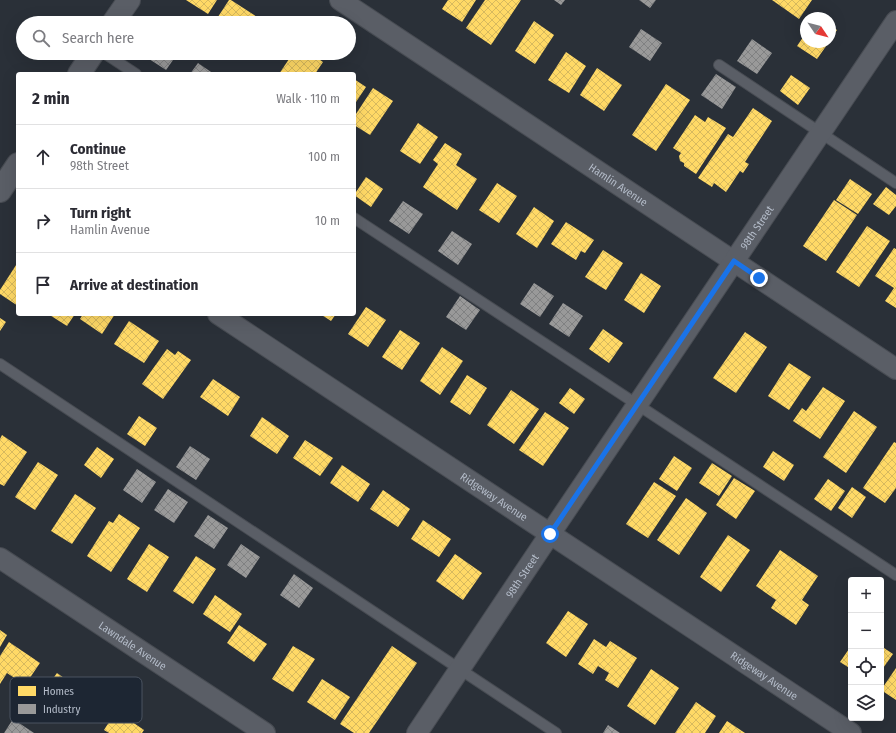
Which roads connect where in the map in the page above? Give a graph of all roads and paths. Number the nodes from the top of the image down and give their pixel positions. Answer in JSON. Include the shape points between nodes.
{"nodes":[{"id":1,"x":129,"y":0,"type":"edge"},
{"id":2,"x":340,"y":0,"type":"edge"},
{"id":3,"x":118,"y":16,"type":"edge"},
{"id":4,"x":896,"y":21,"type":"edge"},
{"id":5,"x":88,"y":60,"type":"edge"},
{"id":6,"x":115,"y":60,"type":"edge"},
{"id":7,"x":719,"y":65,"type":"dead end"},
{"id":8,"x":80,"y":72,"type":"edge"},
{"id":9,"x":133,"y":72,"type":"edge"},
{"id":10,"x":821,"y":133,"type":"junction"},
{"id":11,"x":896,"y":183,"type":"edge"},
{"id":12,"x":356,"y":219,"type":"edge"},
{"id":13,"x":734,"y":261,"type":"junction"},
{"id":14,"x":221,"y":316,"type":"edge"},
{"id":15,"x":0,"y":364,"type":"edge"},
{"id":16,"x":896,"y":369,"type":"edge"},
{"id":17,"x":637,"y":404,"type":"junction"},
{"id":18,"x":550,"y":534,"type":"junction"},
{"id":19,"x":0,"y":558,"type":"edge"},
{"id":20,"x":896,"y":575,"type":"edge"},
{"id":21,"x":460,"y":669,"type":"junction"},
{"id":22,"x":265,"y":733,"type":"edge"},
{"id":23,"x":417,"y":733,"type":"edge"},
{"id":24,"x":556,"y":733,"type":"edge"},
{"id":25,"x":851,"y":733,"type":"edge"}],
"edges":[{"from":1,"to":3,"type":"street"},
{"from":2,"to":13,"type":"street","name":"Hamlin Avenue"},
{"from":4,"to":10,"type":"street","name":"98th Street"},
{"from":5,"to":8,"type":"street"},
{"from":6,"to":9,"type":"lane"},
{"from":7,"to":10,"type":"lane"},
{"from":10,"to":11,"type":"lane"},
{"from":10,"to":13,"type":"street","name":"98th Street"},
{"from":12,"to":17,"type":"lane"},
{"from":13,"to":16,"type":"street","name":"Hamlin Avenue"},
{"from":13,"to":17,"type":"street","name":"98th Street"},
{"from":14,"to":18,"type":"street","name":"Ridgeway Avenue"},
{"from":15,"to":21,"type":"lane"},
{"from":17,"to":18,"type":"street","name":"98th Street"},
{"from":17,"to":20,"type":"lane"},
{"from":18,"to":21,"type":"street","name":"98th Street"},
{"from":18,"to":25,"type":"street","name":"Ridgeway Avenue"},
{"from":19,"to":22,"type":"street","name":"Lawndale Avenue"},
{"from":21,"to":23,"type":"street","name":"98th Street"},
{"from":21,"to":24,"type":"lane"}]}
